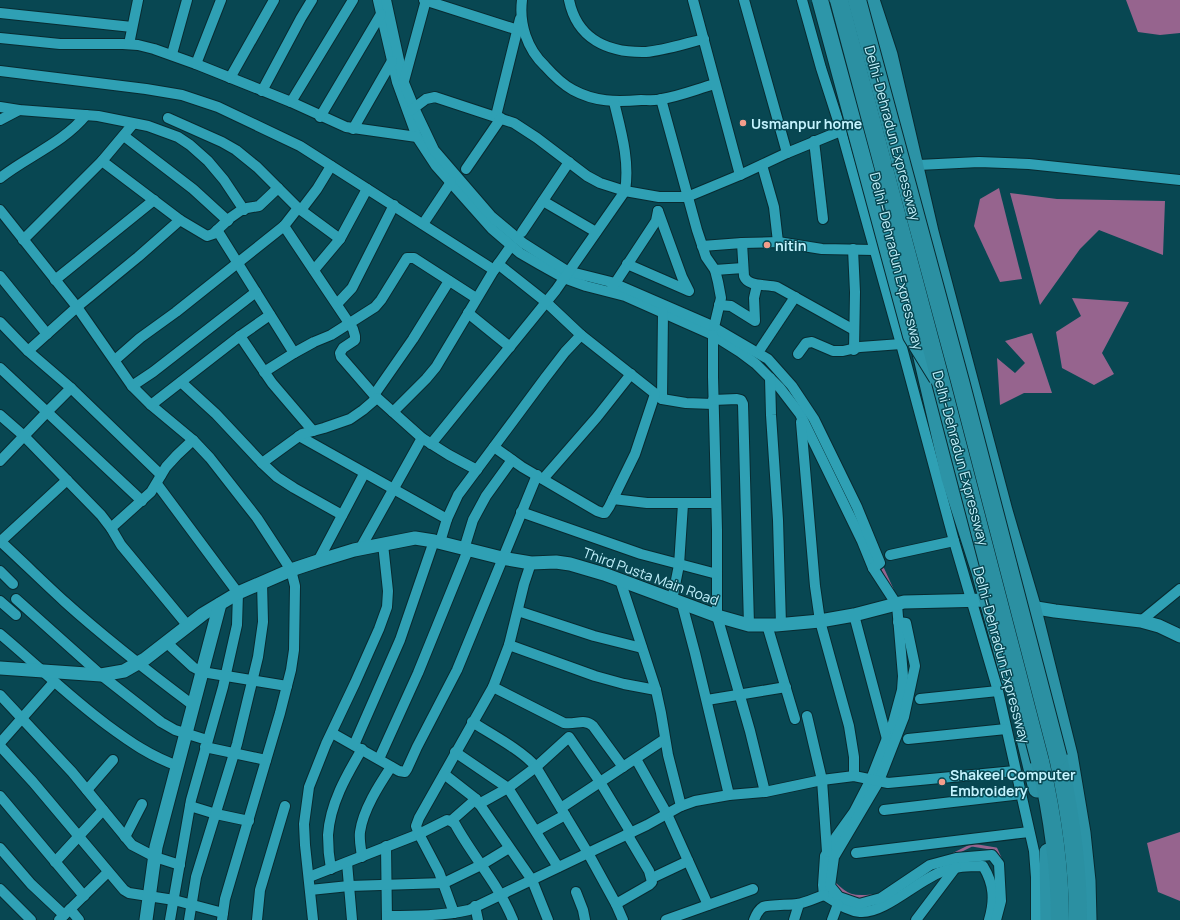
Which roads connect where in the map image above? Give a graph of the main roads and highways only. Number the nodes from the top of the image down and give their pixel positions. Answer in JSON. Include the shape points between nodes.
{"nodes":[{"id":1,"x":820,"y":0,"type":"edge"},
{"id":2,"x":829,"y":0,"type":"edge"},
{"id":3,"x":839,"y":0,"type":"edge"},
{"id":4,"x":857,"y":0,"type":"edge"},
{"id":5,"x":871,"y":0,"type":"edge"},
{"id":6,"x":942,"y":386,"type":"junction"},
{"id":7,"x":1049,"y":920,"type":"edge"},
{"id":8,"x":1060,"y":920,"type":"edge"},
{"id":9,"x":1078,"y":920,"type":"edge"},
{"id":10,"x":1088,"y":920,"type":"edge"}],
"edges":[{"from":1,"to":6,"type":"main road","bridge":true,"via":[[911,336]]},
{"from":2,"to":7,"type":"highway","name":"Delhi–Dehradun Expressway","via":[[917,335],[950,478],[980,572],[980,600],[1022,724],[1041,806],[1049,859]]},
{"from":3,"to":6,"type":"highway","name":"Delhi-Dehradun Expressway","bridge":true},
{"from":4,"to":9,"type":"highway","name":"Delhi-Dehradun Expressway","bridge":true,"via":[[1058,757],[1074,851]]},
{"from":5,"to":10,"type":"highway","via":[[890,55],[934,247],[1032,606],[1069,754],[1088,881]]},
{"from":6,"to":8,"type":"highway","name":"Delhi-Dehradun Expressway","bridge":true,"via":[[1042,769],[1056,853]]}]}
